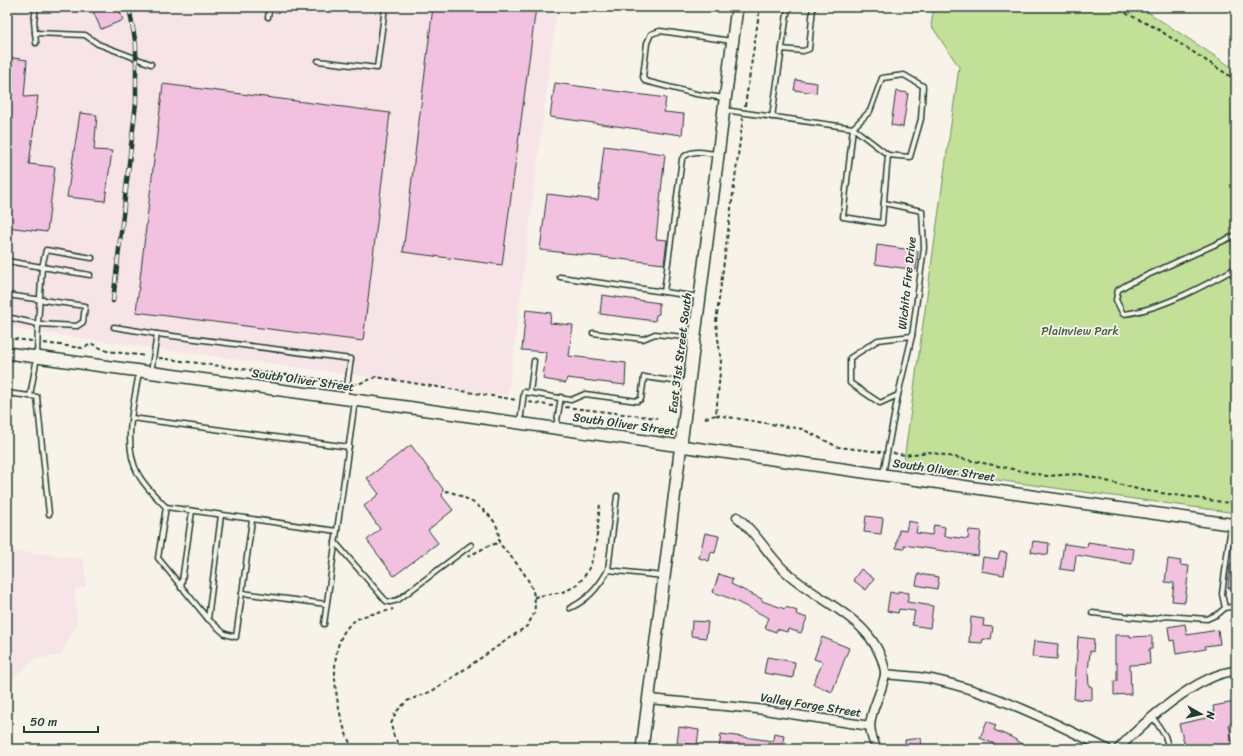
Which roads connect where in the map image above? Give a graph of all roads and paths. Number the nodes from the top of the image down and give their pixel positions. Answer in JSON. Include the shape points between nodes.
{"nodes":[{"id":1,"x":36,"y":7,"type":"edge"},
{"id":2,"x":270,"y":7,"type":"edge"},
{"id":3,"x":385,"y":7,"type":"edge"},
{"id":4,"x":737,"y":7,"type":"edge"},
{"id":5,"x":760,"y":7,"type":"edge"},
{"id":6,"x":788,"y":7,"type":"edge"},
{"id":7,"x":813,"y":7,"type":"edge"},
{"id":8,"x":1113,"y":7,"type":"edge"},
{"id":9,"x":268,"y":17,"type":"dead end"},
{"id":10,"x":35,"y":33,"type":"junction"},
{"id":11,"x":732,"y":41,"type":"junction"},
{"id":12,"x":36,"y":43,"type":"dead end"},
{"id":13,"x":782,"y":49,"type":"junction"},
{"id":14,"x":318,"y":62,"type":"dead end"},
{"id":15,"x":151,"y":64,"type":"dead end"},
{"id":16,"x":1236,"y":80,"type":"edge"},
{"id":17,"x":725,"y":98,"type":"junction"},
{"id":18,"x":724,"y":110,"type":"junction"},
{"id":19,"x":744,"y":113,"type":"junction"},
{"id":20,"x":772,"y":118,"type":"junction"},
{"id":21,"x":853,"y":128,"type":"junction"},
{"id":22,"x":718,"y":154,"type":"junction"},
{"id":23,"x":888,"y":155,"type":"junction"},
{"id":24,"x":884,"y":203,"type":"junction"},
{"id":25,"x":1236,"y":235,"type":"edge"},
{"id":26,"x":92,"y":258,"type":"dead end"},
{"id":27,"x":7,"y":261,"type":"edge"},
{"id":28,"x":42,"y":267,"type":"junction"},
{"id":29,"x":1236,"y":268,"type":"edge"},
{"id":30,"x":1230,"y":271,"type":"junction"},
{"id":31,"x":90,"y":275,"type":"dead end"},
{"id":32,"x":560,"y":277,"type":"dead end"},
{"id":33,"x":1236,"y":279,"type":"edge"},
{"id":34,"x":664,"y":292,"type":"junction"},
{"id":35,"x":7,"y":295,"type":"edge"},
{"id":36,"x":699,"y":297,"type":"junction"},
{"id":37,"x":39,"y":300,"type":"junction"},
{"id":38,"x":7,"y":317,"type":"edge"},
{"id":39,"x":38,"y":324,"type":"junction"},
{"id":40,"x":114,"y":327,"type":"dead end"},
{"id":41,"x":157,"y":334,"type":"junction"},
{"id":42,"x":593,"y":334,"type":"dead end"},
{"id":43,"x":912,"y":336,"type":"junction"},
{"id":44,"x":7,"y":338,"type":"edge"},
{"id":45,"x":694,"y":338,"type":"junction"},
{"id":46,"x":37,"y":342,"type":"junction"},
{"id":47,"x":7,"y":353,"type":"edge"},
{"id":48,"x":37,"y":357,"type":"junction"},
{"id":49,"x":153,"y":357,"type":"junction"},
{"id":50,"x":534,"y":360,"type":"dead end"},
{"id":51,"x":139,"y":371,"type":"junction"},
{"id":52,"x":151,"y":373,"type":"junction"},
{"id":53,"x":347,"y":383,"type":"junction"},
{"id":54,"x":689,"y":383,"type":"junction"},
{"id":55,"x":530,"y":392,"type":"junction"},
{"id":56,"x":7,"y":393,"type":"edge"},
{"id":57,"x":898,"y":395,"type":"junction"},
{"id":58,"x":30,"y":396,"type":"junction"},
{"id":59,"x":561,"y":397,"type":"junction"},
{"id":60,"x":350,"y":400,"type":"junction"},
{"id":61,"x":523,"y":401,"type":"junction"},
{"id":62,"x":559,"y":406,"type":"junction"},
{"id":63,"x":716,"y":415,"type":"junction"},
{"id":64,"x":132,"y":418,"type":"junction"},
{"id":65,"x":657,"y":418,"type":"dead end"},
{"id":66,"x":705,"y":418,"type":"dead end"},
{"id":67,"x":520,"y":423,"type":"junction"},
{"id":68,"x":556,"y":428,"type":"junction"},
{"id":69,"x":349,"y":446,"type":"junction"},
{"id":70,"x":682,"y":446,"type":"junction"},
{"id":71,"x":887,"y":452,"type":"junction"},
{"id":72,"x":883,"y":474,"type":"junction"},
{"id":73,"x":445,"y":491,"type":"dead end"},
{"id":74,"x":617,"y":496,"type":"dead end"},
{"id":75,"x":600,"y":504,"type":"dead end"},
{"id":76,"x":1236,"y":504,"type":"edge"},
{"id":77,"x":166,"y":507,"type":"junction"},
{"id":78,"x":192,"y":511,"type":"junction"},
{"id":79,"x":49,"y":514,"type":"dead end"},
{"id":80,"x":221,"y":515,"type":"junction"},
{"id":81,"x":737,"y":517,"type":"dead end"},
{"id":82,"x":252,"y":520,"type":"junction"},
{"id":83,"x":1234,"y":524,"type":"edge"},
{"id":84,"x":337,"y":531,"type":"junction"},
{"id":85,"x":335,"y":542,"type":"junction"},
{"id":86,"x":499,"y":543,"type":"junction"},
{"id":87,"x":471,"y":545,"type":"dead end"},
{"id":88,"x":466,"y":558,"type":"dead end"},
{"id":89,"x":608,"y":570,"type":"junction"},
{"id":90,"x":665,"y":576,"type":"junction"},
{"id":91,"x":181,"y":588,"type":"junction"},
{"id":92,"x":242,"y":593,"type":"junction"},
{"id":93,"x":534,"y":597,"type":"junction"},
{"id":94,"x":326,"y":604,"type":"junction"},
{"id":95,"x":1236,"y":606,"type":"edge"},
{"id":96,"x":396,"y":608,"type":"dead end"},
{"id":97,"x":570,"y":608,"type":"dead end"},
{"id":98,"x":1224,"y":608,"type":"junction"},
{"id":99,"x":1092,"y":614,"type":"dead end"},
{"id":100,"x":208,"y":619,"type":"junction"},
{"id":101,"x":324,"y":624,"type":"dead end"},
{"id":102,"x":1236,"y":671,"type":"edge"},
{"id":103,"x":885,"y":674,"type":"junction"},
{"id":104,"x":650,"y":699,"type":"junction"},
{"id":105,"x":1153,"y":717,"type":"junction"},
{"id":106,"x":870,"y":726,"type":"junction"},
{"id":107,"x":353,"y":749,"type":"edge"},
{"id":108,"x":402,"y":749,"type":"edge"},
{"id":109,"x":642,"y":749,"type":"edge"},
{"id":110,"x":877,"y":749,"type":"edge"},
{"id":111,"x":1107,"y":749,"type":"edge"},
{"id":112,"x":1118,"y":749,"type":"edge"},
{"id":113,"x":1169,"y":749,"type":"edge"}],
"edges":[{"from":1,"to":10,"type":"lane"},
{"from":2,"to":9,"type":"lane"},
{"from":3,"to":14,"type":"lane","via":[[377,68]]},
{"from":4,"to":11,"type":"main road","name":"East 31st Street South"},
{"from":5,"to":19,"type":"path"},
{"from":6,"to":13,"type":"lane"},
{"from":7,"to":13,"type":"lane","via":[[809,49]]},
{"from":8,"to":16,"type":"path","via":[[1156,28]]},
{"from":10,"to":12,"type":"lane"},
{"from":10,"to":15,"type":"lane","via":[[85,35],[98,44]]},
{"from":11,"to":17,"type":"main road","name":"East 31st Street South"},
{"from":11,"to":17,"type":"lane","via":[[660,32],[651,34],[647,43],[643,77],[645,81],[696,94]]},
{"from":13,"to":20,"type":"lane"},
{"from":17,"to":18,"type":"main road","name":"East 31st Street South"},
{"from":18,"to":19,"type":"lane"},
{"from":18,"to":22,"type":"main road","name":"East 31st Street South"},
{"from":19,"to":20,"type":"lane"},
{"from":19,"to":63,"type":"path","via":[[716,322],[721,362]]},
{"from":20,"to":21,"type":"lane"},
{"from":21,"to":23,"type":"lane"},
{"from":21,"to":23,"type":"lane","via":[[870,112],[882,78],[904,75],[923,86],[921,119],[910,157]]},
{"from":21,"to":24,"type":"lane","via":[[843,217],[882,223]]},
{"from":22,"to":34,"type":"lane","via":[[691,152],[685,154],[682,159]]},
{"from":22,"to":36,"type":"main road","name":"East 31st Street South"},
{"from":23,"to":24,"type":"lane"},
{"from":24,"to":43,"type":"lane","name":"Wichita Fire Drive","via":[[922,211],[924,248]]},
{"from":25,"to":30,"type":"lane","via":[[1128,284],[1118,290],[1116,300],[1123,314],[1134,313],[1171,300]]},
{"from":26,"to":28,"type":"lane","via":[[46,250]]},
{"from":27,"to":28,"type":"lane"},
{"from":28,"to":31,"type":"lane"},
{"from":28,"to":37,"type":"lane"},
{"from":29,"to":30,"type":"lane"},
{"from":30,"to":33,"type":"lane"},
{"from":32,"to":34,"type":"lane"},
{"from":34,"to":36,"type":"lane"},
{"from":35,"to":37,"type":"lane"},
{"from":36,"to":45,"type":"main road","name":"East 31st Street South"},
{"from":37,"to":39,"type":"lane"},
{"from":37,"to":39,"type":"lane","via":[[85,306],[83,322],[77,326]]},
{"from":38,"to":39,"type":"lane"},
{"from":39,"to":46,"type":"lane"},
{"from":40,"to":41,"type":"lane"},
{"from":41,"to":49,"type":"lane"},
{"from":41,"to":53,"type":"lane","via":[[351,359]]},
{"from":42,"to":45,"type":"lane","via":[[643,339],[655,334]]},
{"from":43,"to":57,"type":"lane"},
{"from":43,"to":57,"type":"lane","name":"Wichita Fire Drive","via":[[878,340],[850,358],[850,383],[880,403]]},
{"from":44,"to":46,"type":"path"},
{"from":45,"to":54,"type":"main road","name":"East 31st Street South"},
{"from":46,"to":48,"type":"lane"},
{"from":46,"to":49,"type":"path","via":[[82,348],[92,344],[107,351]]},
{"from":47,"to":48,"type":"main road","name":"South Oliver Street"},
{"from":48,"to":51,"type":"main road","name":"South Oliver Street"},
{"from":48,"to":58,"type":"lane"},
{"from":49,"to":52,"type":"lane"},
{"from":49,"to":53,"type":"path"},
{"from":50,"to":55,"type":"lane"},
{"from":51,"to":52,"type":"main road","name":"South Oliver Street"},
{"from":51,"to":64,"type":"lane"},
{"from":52,"to":60,"type":"main road","name":"South Oliver Street"},
{"from":53,"to":60,"type":"lane"},
{"from":53,"to":61,"type":"path","via":[[358,384],[376,377]]},
{"from":54,"to":59,"type":"lane","via":[[644,377],[640,399],[637,401],[585,394],[571,400]]},
{"from":54,"to":70,"type":"main road","name":"East 31st Street South"},
{"from":55,"to":59,"type":"lane"},
{"from":55,"to":61,"type":"lane","via":[[524,392]]},
{"from":56,"to":58,"type":"lane"},
{"from":57,"to":71,"type":"lane"},
{"from":58,"to":79,"type":"lane","via":[[37,397]]},
{"from":59,"to":62,"type":"lane"},
{"from":60,"to":67,"type":"main road","name":"South Oliver Street"},
{"from":60,"to":69,"type":"lane"},
{"from":61,"to":62,"type":"path"},
{"from":61,"to":67,"type":"lane"},
{"from":62,"to":65,"type":"path"},
{"from":62,"to":68,"type":"lane"},
{"from":63,"to":66,"type":"path"},
{"from":63,"to":71,"type":"path","via":[[802,429],[838,447]]},
{"from":64,"to":69,"type":"lane"},
{"from":64,"to":77,"type":"lane","via":[[130,440],[138,474]]},
{"from":67,"to":68,"type":"main road","name":"South Oliver Street"},
{"from":68,"to":70,"type":"main road","name":"South Oliver Street"},
{"from":69,"to":84,"type":"lane"},
{"from":70,"to":72,"type":"main road","name":"South Oliver Street"},
{"from":70,"to":90,"type":"main road","name":"East 31st Street South"},
{"from":71,"to":72,"type":"lane"},
{"from":71,"to":76,"type":"path","via":[[905,455],[929,452],[1047,476],[1079,474],[1141,490]]},
{"from":72,"to":83,"type":"main road","name":"South Oliver Street"},
{"from":73,"to":86,"type":"path","via":[[456,493],[491,518],[496,524]]},
{"from":74,"to":89,"type":"lane"},
{"from":75,"to":93,"type":"path","via":[[594,553],[587,575],[563,591]]},
{"from":77,"to":78,"type":"lane"},
{"from":77,"to":91,"type":"lane","via":[[158,558]]},
{"from":78,"to":80,"type":"lane"},
{"from":78,"to":91,"type":"lane"},
{"from":80,"to":82,"type":"lane"},
{"from":80,"to":100,"type":"lane"},
{"from":81,"to":103,"type":"street","via":[[771,558],[799,584],[858,623],[874,641],[883,660]]},
{"from":82,"to":84,"type":"lane"},
{"from":82,"to":92,"type":"lane"},
{"from":83,"to":98,"type":"lane","via":[[1222,594]]},
{"from":84,"to":85,"type":"lane"},
{"from":85,"to":87,"type":"lane","via":[[386,602],[398,600]]},
{"from":85,"to":94,"type":"lane"},
{"from":86,"to":88,"type":"path"},
{"from":86,"to":93,"type":"path","via":[[521,570],[534,591]]},
{"from":89,"to":90,"type":"lane"},
{"from":89,"to":97,"type":"lane","via":[[604,579],[589,596],[582,603]]},
{"from":90,"to":104,"type":"main road","name":"East 31st Street South"},
{"from":91,"to":100,"type":"lane"},
{"from":92,"to":94,"type":"lane"},
{"from":92,"to":100,"type":"lane","via":[[236,637],[225,634]]},
{"from":93,"to":108,"type":"path","via":[[534,614],[527,626],[432,691],[408,701],[396,712],[391,724],[394,737]]},
{"from":94,"to":101,"type":"lane"},
{"from":95,"to":98,"type":"lane"},
{"from":96,"to":107,"type":"path","via":[[364,616],[352,622],[339,640],[336,665],[337,697],[345,735]]},
{"from":98,"to":99,"type":"lane","via":[[1207,619],[1166,616],[1151,619]]},
{"from":102,"to":105,"type":"street","via":[[1209,679],[1178,697]]},
{"from":103,"to":106,"type":"street","name":"Valley Forge Street"},
{"from":103,"to":111,"type":"street","via":[[930,679],[988,695],[1047,719]]},
{"from":104,"to":106,"type":"street","name":"Valley Forge Street","via":[[757,709]]},
{"from":104,"to":109,"type":"main road","name":"East 31st Street South"},
{"from":105,"to":112,"type":"street"},
{"from":105,"to":113,"type":"lane","via":[[1166,736]]},
{"from":106,"to":110,"type":"street","via":[[870,736]]}]}
